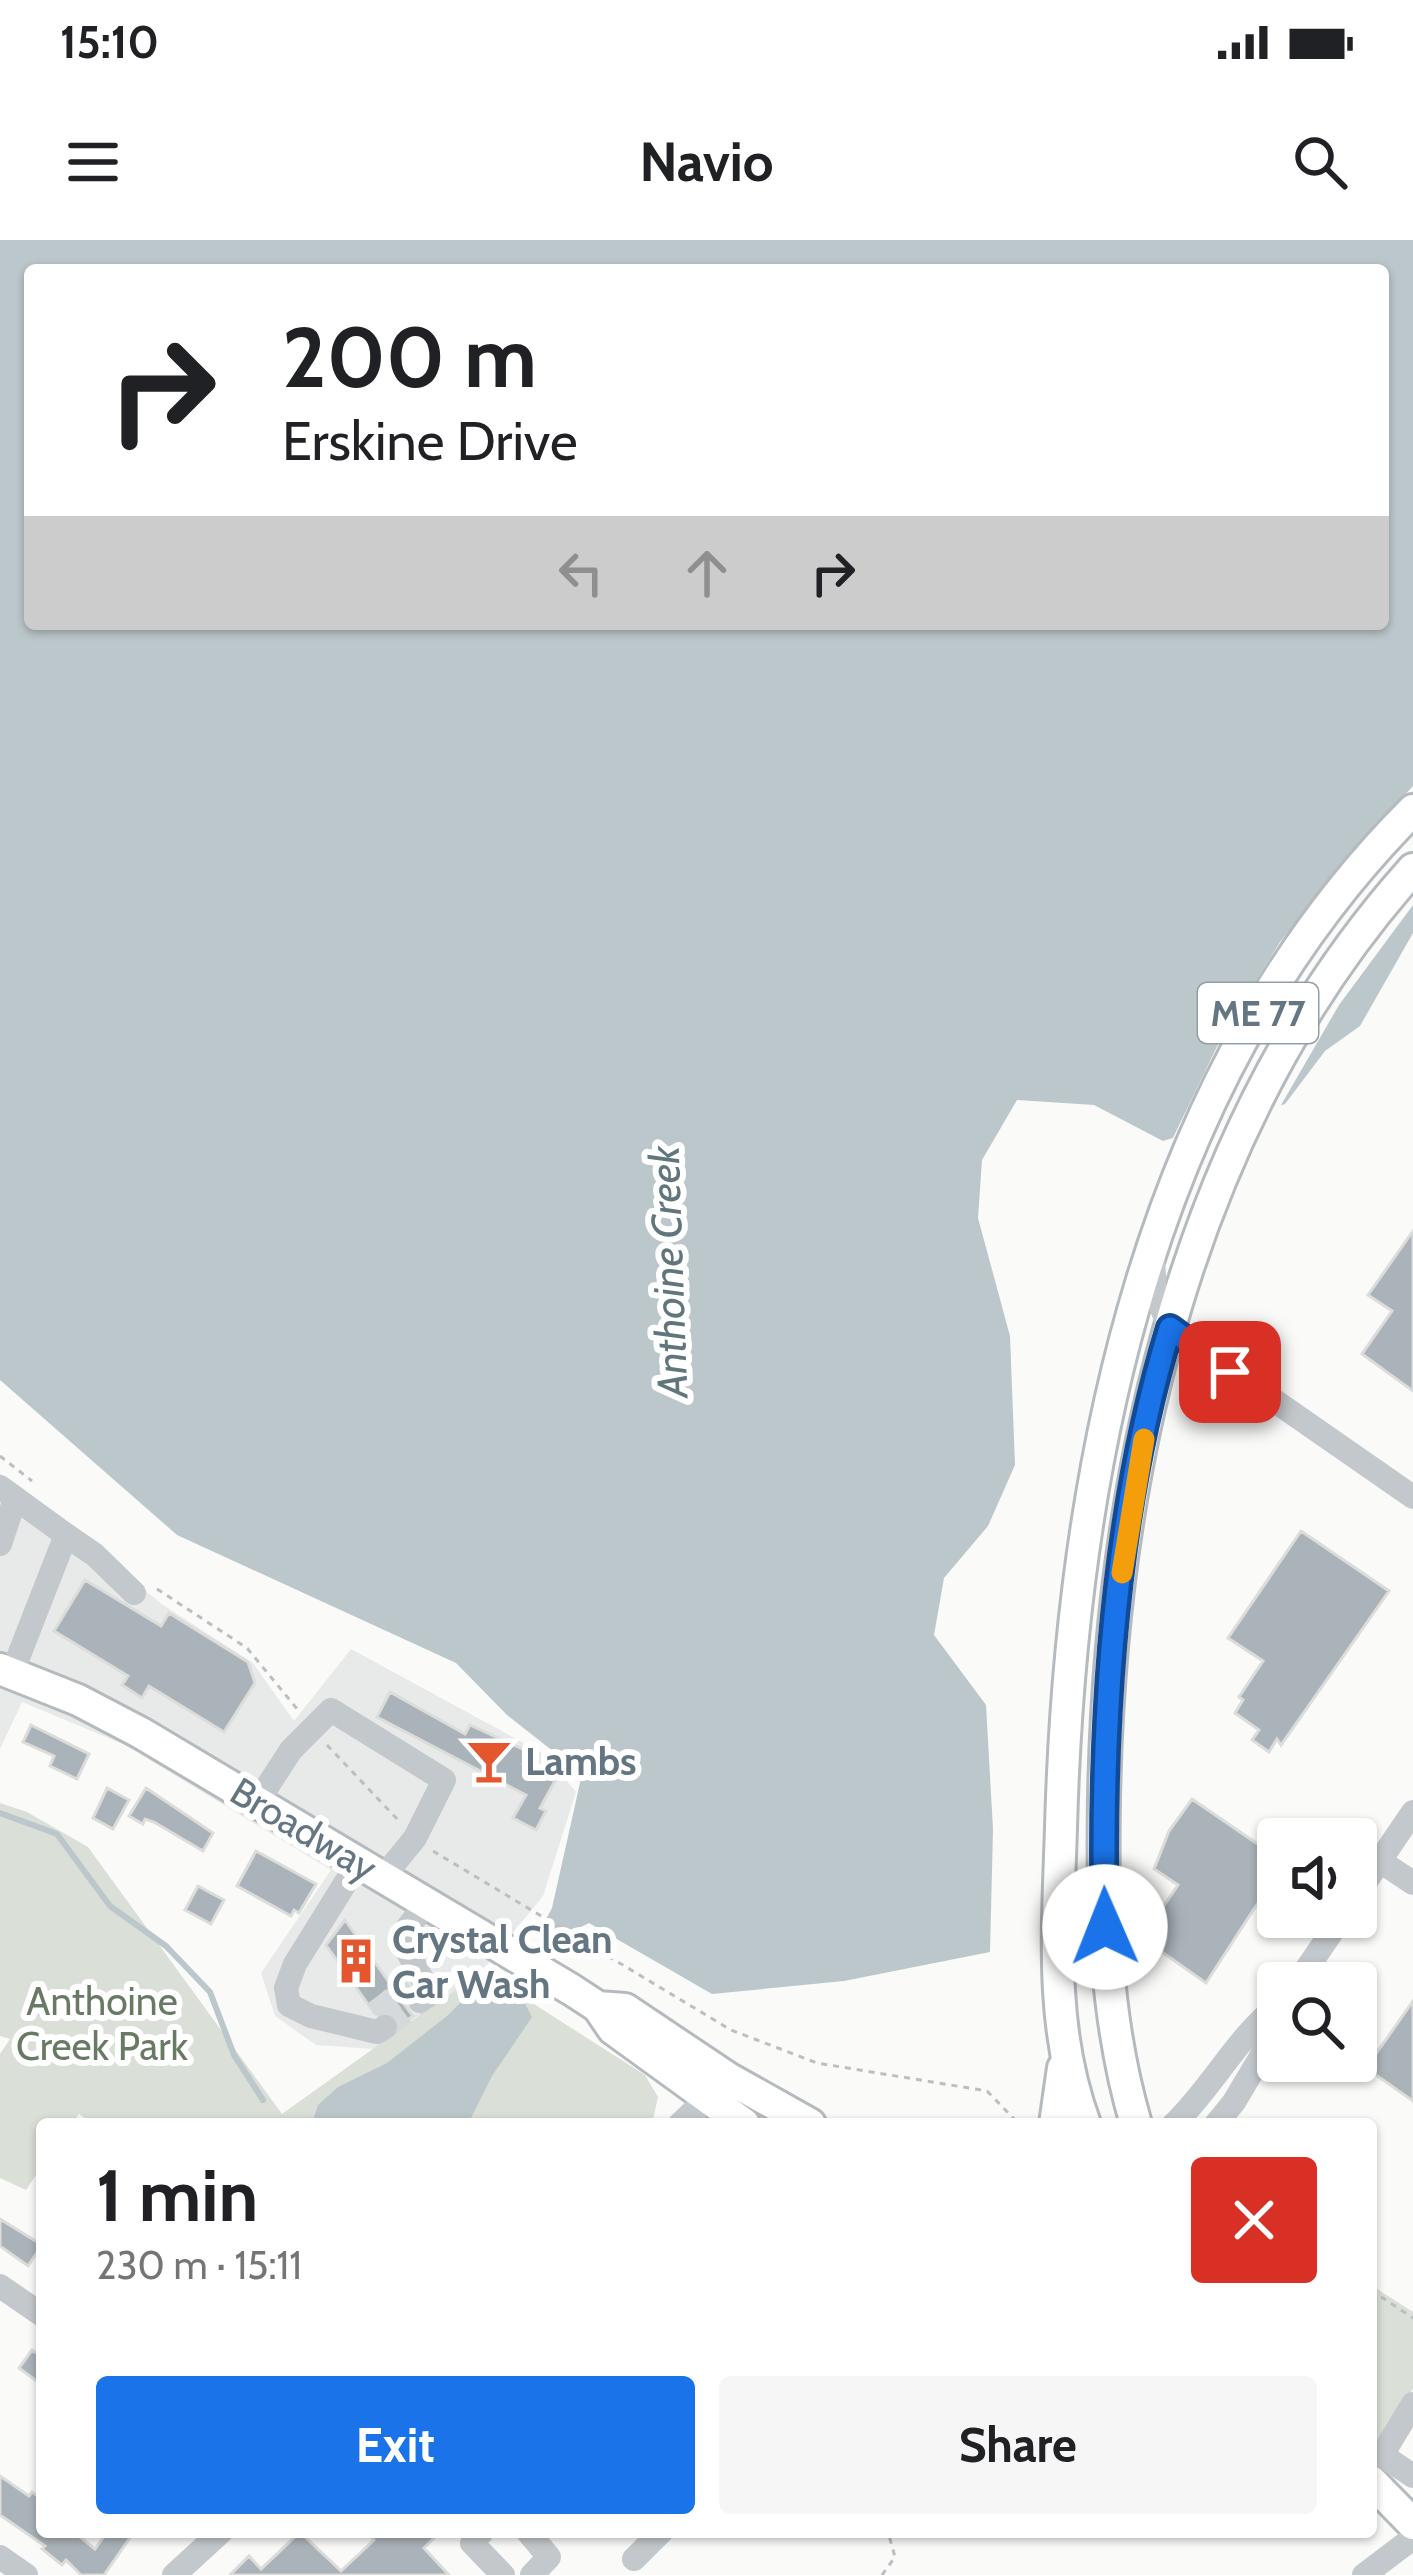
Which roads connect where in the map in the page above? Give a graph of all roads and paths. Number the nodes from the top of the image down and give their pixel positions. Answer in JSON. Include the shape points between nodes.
{"nodes":[{"id":1,"x":1413,"y":810,"type":"edge"},
{"id":2,"x":1413,"y":869,"type":"edge"},
{"id":3,"x":1152,"y":1246,"type":"junction"},
{"id":4,"x":1170,"y":1328,"type":"junction"},
{"id":5,"x":8,"y":1493,"type":"edge"},
{"id":6,"x":1413,"y":1497,"type":"edge"},
{"id":7,"x":66,"y":1535,"type":"junction"},
{"id":8,"x":0,"y":1544,"type":"edge"},
{"id":9,"x":134,"y":1593,"type":"dead end"},
{"id":10,"x":6,"y":1671,"type":"edge"},
{"id":11,"x":324,"y":1742,"type":"dead end"},
{"id":12,"x":258,"y":1802,"type":"junction"},
{"id":13,"x":1413,"y":1812,"type":"edge"},
{"id":14,"x":405,"y":1828,"type":"dead end"},
{"id":15,"x":421,"y":1843,"type":"dead end"},
{"id":16,"x":1380,"y":1861,"type":"junction"},
{"id":17,"x":1377,"y":1865,"type":"edge"},
{"id":18,"x":371,"y":1869,"type":"junction"},
{"id":19,"x":1413,"y":1883,"type":"edge"},
{"id":20,"x":427,"y":1903,"type":"junction"},
{"id":21,"x":417,"y":1988,"type":"dead end"},
{"id":22,"x":372,"y":2022,"type":"tunnel mouth"},
{"id":23,"x":1257,"y":2025,"type":"edge"},
{"id":24,"x":1065,"y":2056,"type":"junction"},
{"id":25,"x":1257,"y":2063,"type":"edge"},
{"id":26,"x":718,"y":2088,"type":"junction"},
{"id":27,"x":686,"y":2118,"type":"edge"},
{"id":28,"x":740,"y":2118,"type":"edge"},
{"id":29,"x":795,"y":2118,"type":"edge"},
{"id":30,"x":1014,"y":2118,"type":"edge"},
{"id":31,"x":1056,"y":2118,"type":"edge"},
{"id":32,"x":1083,"y":2118,"type":"edge"},
{"id":33,"x":1134,"y":2118,"type":"edge"},
{"id":34,"x":1181,"y":2118,"type":"edge"},
{"id":35,"x":1221,"y":2118,"type":"edge"},
{"id":36,"x":0,"y":2286,"type":"edge"},
{"id":37,"x":1377,"y":2294,"type":"edge"},
{"id":38,"x":36,"y":2311,"type":"edge"},
{"id":39,"x":1413,"y":2318,"type":"edge"},
{"id":40,"x":1413,"y":2404,"type":"edge"},
{"id":41,"x":1377,"y":2465,"type":"edge"},
{"id":42,"x":1377,"y":2468,"type":"edge"},
{"id":43,"x":1377,"y":2471,"type":"edge"},
{"id":44,"x":1413,"y":2476,"type":"edge"},
{"id":45,"x":1377,"y":2519,"type":"edge"},
{"id":46,"x":1413,"y":2530,"type":"edge"},
{"id":47,"x":214,"y":2538,"type":"edge"},
{"id":48,"x":477,"y":2538,"type":"edge"},
{"id":49,"x":533,"y":2538,"type":"edge"},
{"id":50,"x":656,"y":2538,"type":"edge"},
{"id":51,"x":890,"y":2538,"type":"edge"},
{"id":52,"x":0,"y":2557,"type":"edge"},
{"id":53,"x":634,"y":2559,"type":"dead end"},
{"id":54,"x":26,"y":2575,"type":"edge"},
{"id":55,"x":174,"y":2575,"type":"edge"},
{"id":56,"x":503,"y":2575,"type":"edge"},
{"id":57,"x":532,"y":2575,"type":"edge"},
{"id":58,"x":882,"y":2575,"type":"edge"},
{"id":59,"x":1364,"y":2575,"type":"edge"}],
"edges":[{"from":1,"to":3,"type":"main road","number":"ME 77","via":[[1312,927],[1263,1004],[1202,1120]]},
{"from":2,"to":4,"type":"main road","number":"ME 77","via":[[1283,1053],[1227,1165]]},
{"from":3,"to":4,"type":"street","via":[[1155,1292]]},
{"from":3,"to":24,"type":"main road","number":"ME 77","via":[[1098,1460],[1070,1649],[1056,1932]]},
{"from":4,"to":6,"type":"street"},
{"from":4,"to":33,"type":"main road","number":"ME 77","via":[[1130,1517],[1104,1767],[1109,1986]]},
{"from":5,"to":7,"type":"street"},
{"from":5,"to":8,"type":"street"},
{"from":7,"to":9,"type":"street"},
{"from":7,"to":10,"type":"street"},
{"from":10,"to":12,"type":"main road","name":"Broadway","via":[[78,1700]]},
{"from":11,"to":14,"type":"path"},
{"from":12,"to":18,"type":"main road","name":"Broadway"},
{"from":12,"to":18,"type":"street","via":[[291,1750],[331,1710],[444,1780],[415,1838]]},
{"from":13,"to":16,"type":"street"},
{"from":15,"to":30,"type":"path","via":[[754,2041],[818,2062],[987,2091]]},
{"from":16,"to":17,"type":"street"},
{"from":16,"to":19,"type":"street"},
{"from":18,"to":20,"type":"main road","name":"Broadway"},
{"from":18,"to":22,"type":"street","via":[[295,1964],[286,1988],[289,2005],[311,2016]]},
{"from":20,"to":21,"type":"street","via":[[400,1937]]},
{"from":20,"to":26,"type":"main road","name":"Broadway","via":[[598,2007],[613,2030]]},
{"from":23,"to":34,"type":"street"},
{"from":24,"to":31,"type":"main road"},
{"from":24,"to":32,"type":"main road","number":"ME 77"},
{"from":25,"to":35,"type":"street"},
{"from":26,"to":27,"type":"street"},
{"from":26,"to":28,"type":"main road","name":"Broadway"},
{"from":26,"to":29,"type":"main road","name":"Broadway"},
{"from":36,"to":38,"type":"street"},
{"from":37,"to":39,"type":"path"},
{"from":40,"to":41,"type":"street"},
{"from":42,"to":44,"type":"street"},
{"from":43,"to":46,"type":"main road"},
{"from":45,"to":46,"type":"main road"},
{"from":46,"to":59,"type":"street"},
{"from":47,"to":55,"type":"street"},
{"from":48,"to":56,"type":"street","via":[[472,2543]]},
{"from":49,"to":57,"type":"street","via":[[549,2558]]},
{"from":50,"to":53,"type":"street"},
{"from":51,"to":58,"type":"path","via":[[895,2557]]},
{"from":52,"to":54,"type":"street"}]}
